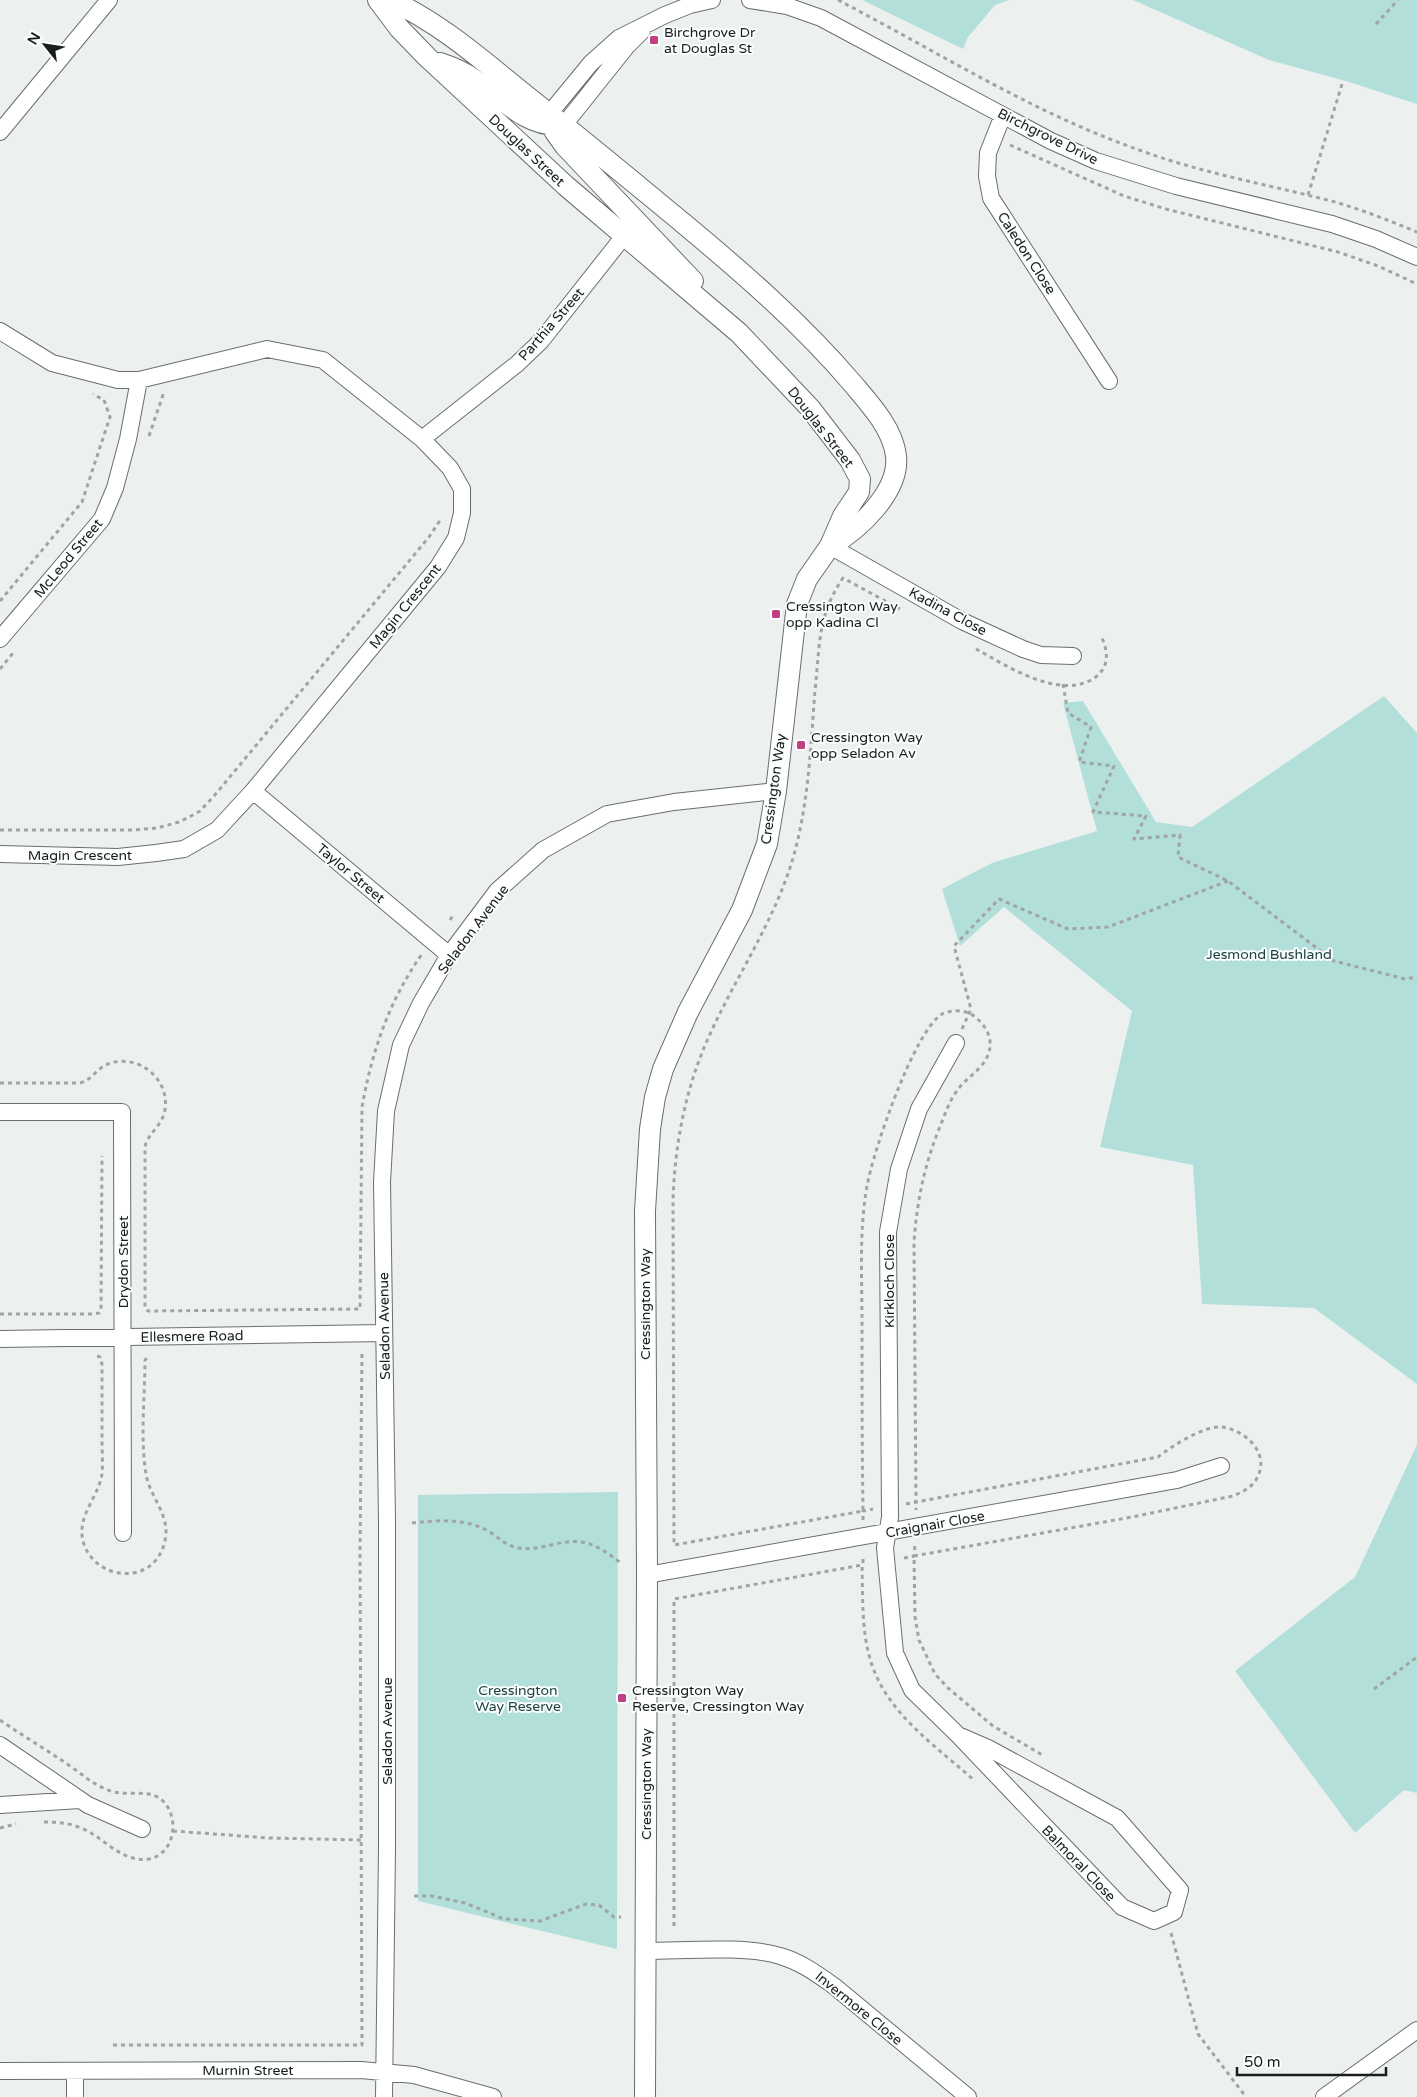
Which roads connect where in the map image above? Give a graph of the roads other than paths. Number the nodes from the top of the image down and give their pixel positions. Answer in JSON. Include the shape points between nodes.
{"nodes":[{"id":1,"x":109,"y":0,"type":"edge"},
{"id":2,"x":378,"y":0,"type":"edge"},
{"id":3,"x":390,"y":0,"type":"edge"},
{"id":4,"x":712,"y":0,"type":"edge"},
{"id":5,"x":750,"y":0,"type":"edge"},
{"id":6,"x":427,"y":57,"type":"junction"},
{"id":7,"x":1003,"y":115,"type":"junction"},
{"id":8,"x":555,"y":121,"type":"junction"},
{"id":9,"x":0,"y":132,"type":"edge"},
{"id":10,"x":624,"y":236,"type":"junction"},
{"id":11,"x":1417,"y":257,"type":"edge"},
{"id":12,"x":0,"y":331,"type":"edge"},
{"id":13,"x":739,"y":333,"type":"junction"},
{"id":14,"x":139,"y":380,"type":"junction"},
{"id":15,"x":1109,"y":381,"type":"dead end"},
{"id":16,"x":422,"y":439,"type":"junction"},
{"id":17,"x":830,"y":546,"type":"junction"},
{"id":18,"x":0,"y":639,"type":"edge"},
{"id":19,"x":1073,"y":656,"type":"dead end"},
{"id":20,"x":253,"y":791,"type":"junction"},
{"id":21,"x":776,"y":791,"type":"junction"},
{"id":22,"x":0,"y":854,"type":"edge"},
{"id":23,"x":450,"y":955,"type":"junction"},
{"id":24,"x":956,"y":1043,"type":"road end"},
{"id":25,"x":0,"y":1112,"type":"edge"},
{"id":26,"x":384,"y":1333,"type":"junction"},
{"id":27,"x":123,"y":1337,"type":"junction"},
{"id":28,"x":0,"y":1339,"type":"edge"},
{"id":29,"x":1221,"y":1466,"type":"dead end"},
{"id":30,"x":887,"y":1532,"type":"junction"},
{"id":31,"x":123,"y":1533,"type":"dead end"},
{"id":32,"x":647,"y":1575,"type":"junction"},
{"id":33,"x":958,"y":1735,"type":"junction"},
{"id":34,"x":0,"y":1744,"type":"edge"},
{"id":35,"x":80,"y":1800,"type":"junction"},
{"id":36,"x":0,"y":1805,"type":"edge"},
{"id":37,"x":142,"y":1829,"type":"dead end"},
{"id":38,"x":646,"y":1951,"type":"junction"},
{"id":39,"x":1417,"y":2030,"type":"edge"},
{"id":40,"x":0,"y":2071,"type":"edge"},
{"id":41,"x":75,"y":2071,"type":"junction"},
{"id":42,"x":384,"y":2072,"type":"junction"},
{"id":43,"x":75,"y":2097,"type":"edge"},
{"id":44,"x":384,"y":2097,"type":"edge"},
{"id":45,"x":493,"y":2097,"type":"edge"},
{"id":46,"x":645,"y":2097,"type":"edge"},
{"id":47,"x":968,"y":2097,"type":"edge"},
{"id":48,"x":1324,"y":2097,"type":"edge"}],
"edges":[{"from":1,"to":9,"type":"street"},
{"from":2,"to":6,"type":"street","name":"Douglas Street"},
{"from":3,"to":8,"type":"street","via":[[436,26]]},
{"from":4,"to":8,"type":"street","via":[[690,5],[658,19],[638,34]]},
{"from":5,"to":7,"type":"street","name":"Birchgrove Drive","via":[[787,6],[821,18]]},
{"from":6,"to":8,"type":"street","via":[[467,74],[525,115]]},
{"from":6,"to":10,"type":"street","name":"Douglas Street"},
{"from":7,"to":11,"type":"street","name":"Birchgrove Drive","via":[[1104,164],[1176,186],[1332,224]]},
{"from":7,"to":15,"type":"street","name":"Caledon Close","via":[[988,153],[987,176],[991,198]]},
{"from":8,"to":13,"type":"street","via":[[565,146]]},
{"from":8,"to":17,"type":"street","via":[[772,299],[831,358],[879,417],[896,456],[892,482],[860,524]]},
{"from":10,"to":13,"type":"street","name":"Douglas Street"},
{"from":10,"to":16,"type":"street","name":"Parthia Street","via":[[541,341]]},
{"from":12,"to":14,"type":"street","name":"Magin Crescent","via":[[52,363],[118,380]]},
{"from":13,"to":17,"type":"street","name":"Douglas Street","via":[[810,408],[860,479],[859,492],[843,516]]},
{"from":14,"to":16,"type":"street","name":"Magin Crescent","via":[[267,349],[323,360]]},
{"from":14,"to":18,"type":"street","name":"McLeod Street","via":[[126,447],[115,488],[102,519]]},
{"from":16,"to":20,"type":"street","name":"Magin Crescent","via":[[450,468],[462,489],[462,513],[456,538],[438,567]]},
{"from":17,"to":19,"type":"street","name":"Kadina Close","via":[[962,621],[1023,649],[1041,655]]},
{"from":17,"to":21,"type":"street","name":"Cressington Way","via":[[807,579],[795,610]]},
{"from":20,"to":22,"type":"street","name":"Magin Crescent","via":[[217,830],[184,849],[118,857]]},
{"from":20,"to":23,"type":"street","name":"Taylor Street"},
{"from":21,"to":23,"type":"street","name":"Seladon Avenue","via":[[674,802],[607,814],[536,856],[498,891]]},
{"from":21,"to":32,"type":"street","name":"Cressington Way","via":[[767,844],[751,888],[663,1069],[651,1121],[645,1211]]},
{"from":23,"to":26,"type":"street","name":"Seladon Avenue","via":[[421,1003],[401,1045],[386,1111],[382,1182]]},
{"from":24,"to":30,"type":"street","name":"Kirkloch Close","via":[[919,1109],[899,1169],[888,1232],[890,1517]]},
{"from":25,"to":27,"type":"street","name":"Drydon Street","via":[[122,1112]]},
{"from":26,"to":27,"type":"street","name":"Ellesmere Road"},
{"from":26,"to":42,"type":"street","name":"Seladon Avenue","via":[[387,1520]]},
{"from":27,"to":28,"type":"street","name":"Ellesmere Road"},
{"from":27,"to":31,"type":"street","name":"Drydon Street"},
{"from":29,"to":30,"type":"street","name":"Craignair Close","via":[[1177,1480]]},
{"from":30,"to":32,"type":"street","name":"Craignair Close"},
{"from":30,"to":33,"type":"street","name":"Balmoral Close","via":[[885,1548],[895,1653],[912,1690]]},
{"from":32,"to":38,"type":"street","name":"Cressington Way"},
{"from":33,"to":33,"type":"street","name":"Balmoral Close","via":[[1117,1818],[1180,1890],[1174,1912],[1154,1921],[1122,1907]]},
{"from":34,"to":35,"type":"street"},
{"from":35,"to":36,"type":"street"},
{"from":35,"to":37,"type":"street"},
{"from":38,"to":46,"type":"street","name":"Cressington Way"},
{"from":38,"to":47,"type":"street","name":"Invermore Close","via":[[758,1951],[793,1960],[834,1986]]},
{"from":39,"to":48,"type":"street"},
{"from":40,"to":41,"type":"street","name":"Murnin Street"},
{"from":41,"to":42,"type":"street","name":"Murnin Street"},
{"from":41,"to":43,"type":"street"},
{"from":42,"to":44,"type":"street","name":"Seladon Avenue"},
{"from":42,"to":45,"type":"street","name":"Murnin Street","via":[[414,2075]]}]}
